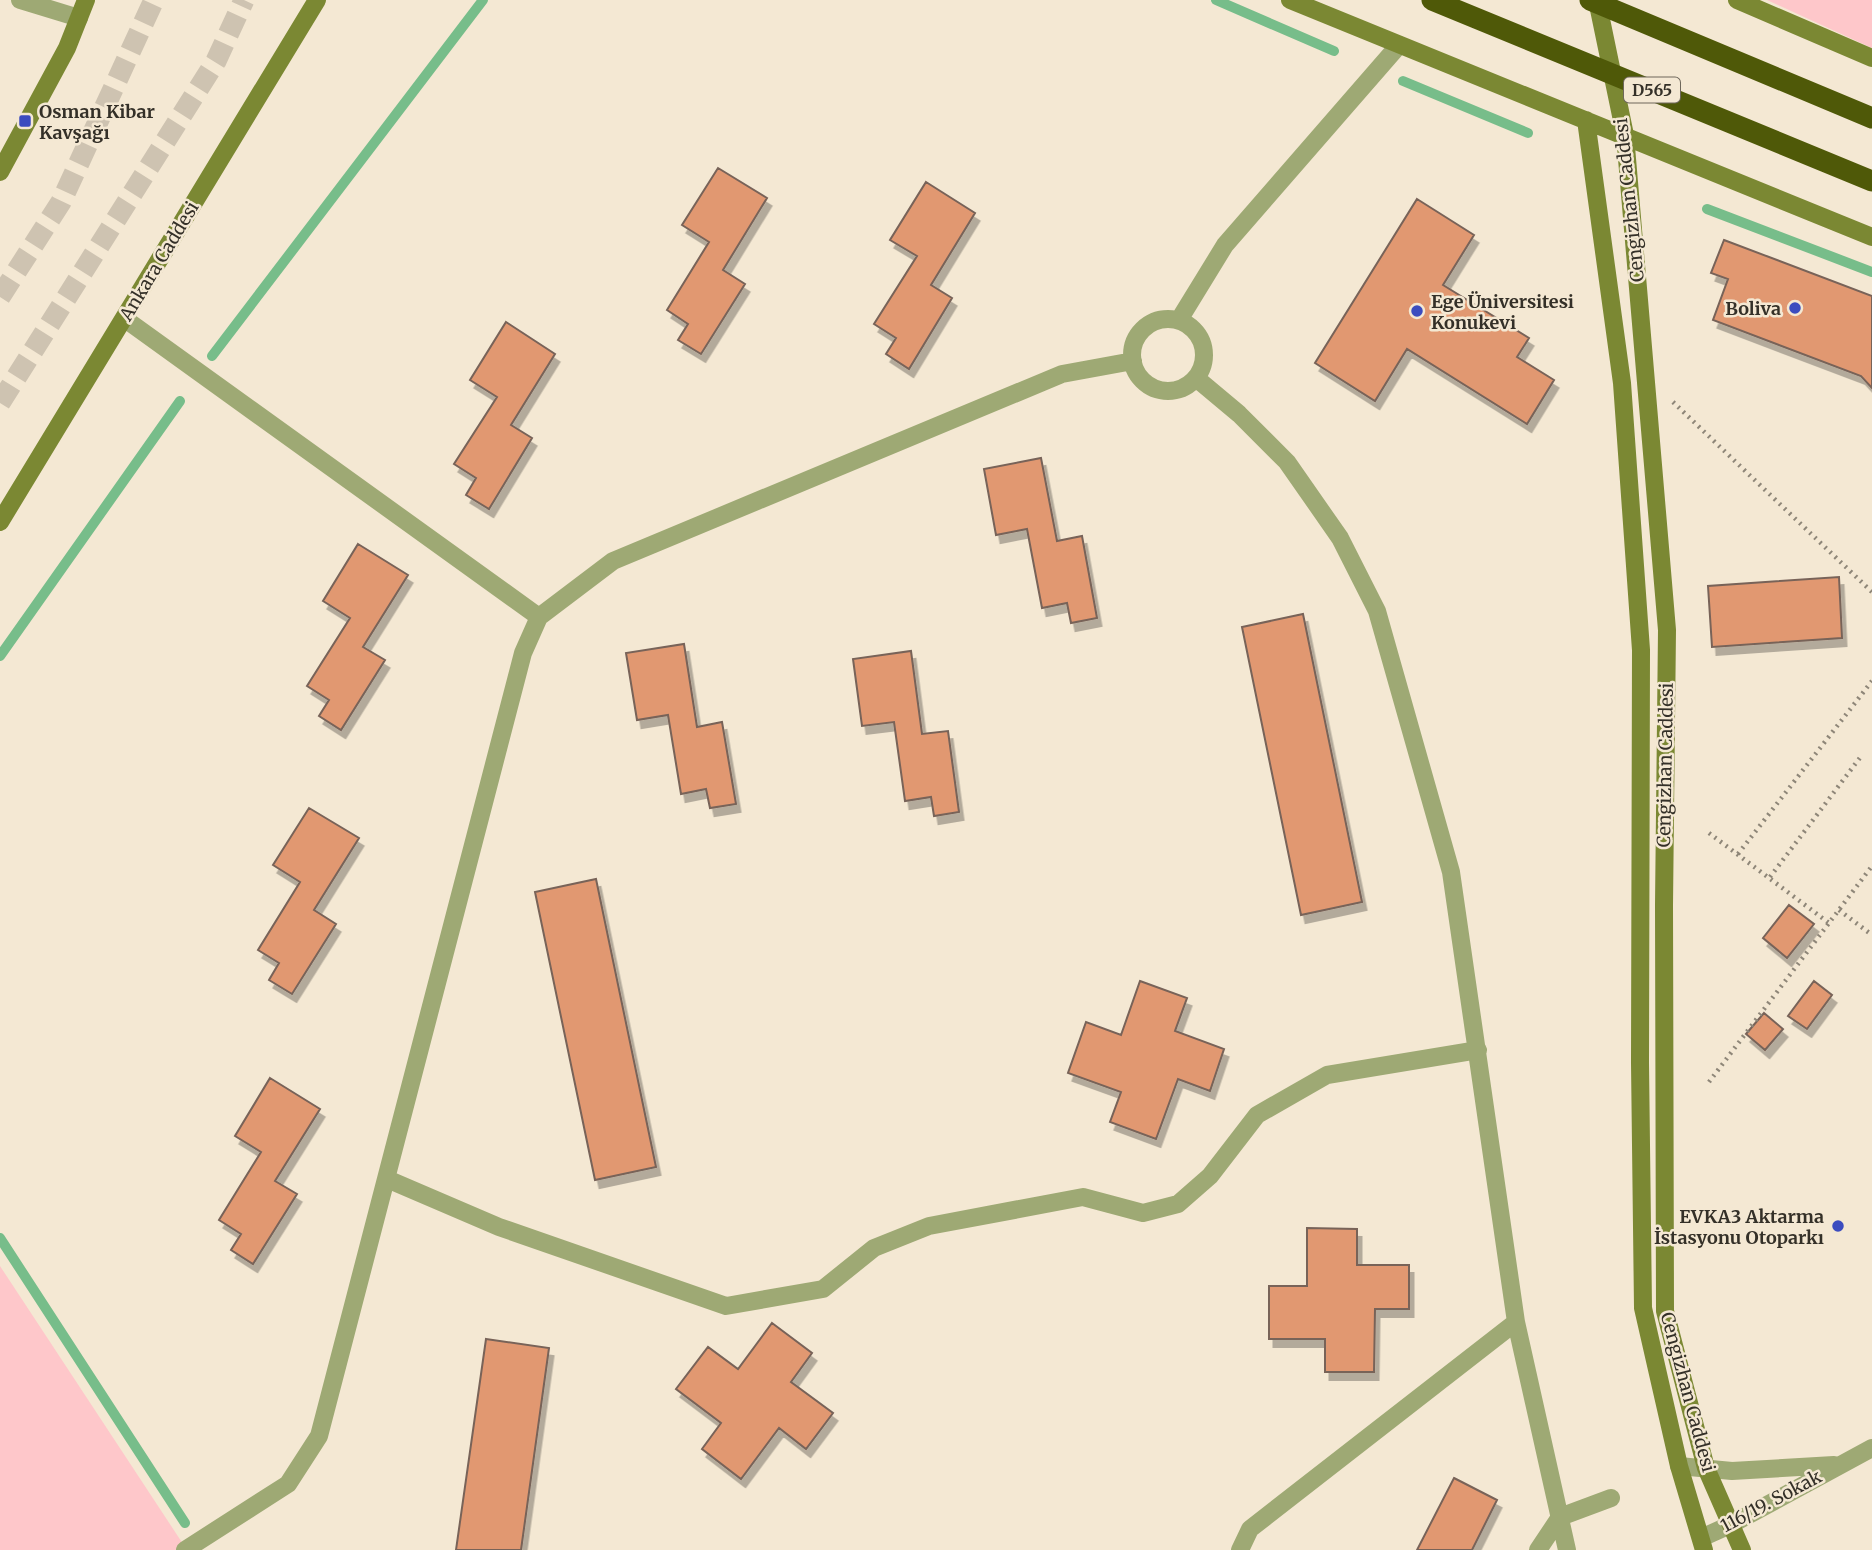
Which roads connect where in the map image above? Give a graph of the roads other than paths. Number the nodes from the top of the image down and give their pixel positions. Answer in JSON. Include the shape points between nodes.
{"nodes":[{"id":1,"x":20,"y":0,"type":"edge"},
{"id":2,"x":86,"y":0,"type":"edge"},
{"id":3,"x":317,"y":0,"type":"edge"},
{"id":4,"x":1290,"y":0,"type":"edge"},
{"id":5,"x":1432,"y":0,"type":"edge"},
{"id":6,"x":1590,"y":0,"type":"edge"},
{"id":7,"x":1597,"y":0,"type":"edge"},
{"id":8,"x":1737,"y":0,"type":"edge"},
{"id":9,"x":79,"y":18,"type":"junction"},
{"id":10,"x":1399,"y":45,"type":"junction"},
{"id":11,"x":1872,"y":58,"type":"edge"},
{"id":12,"x":1872,"y":118,"type":"edge"},
{"id":13,"x":1586,"y":120,"type":"junction"},
{"id":14,"x":1625,"y":135,"type":"junction"},
{"id":15,"x":0,"y":172,"type":"edge"},
{"id":16,"x":1872,"y":181,"type":"edge"},
{"id":17,"x":1872,"y":237,"type":"edge"},
{"id":18,"x":125,"y":319,"type":"junction"},
{"id":19,"x":1179,"y":320,"type":"junction"},
{"id":20,"x":1133,"y":360,"type":"junction"},
{"id":21,"x":1196,"y":379,"type":"junction"},
{"id":22,"x":0,"y":522,"type":"edge"},
{"id":23,"x":539,"y":617,"type":"junction"},
{"id":24,"x":1478,"y":1050,"type":"junction"},
{"id":25,"x":387,"y":1179,"type":"junction"},
{"id":26,"x":1516,"y":1322,"type":"junction"},
{"id":27,"x":1872,"y":1448,"type":"edge"},
{"id":28,"x":1841,"y":1464,"type":"junction"},
{"id":29,"x":1679,"y":1466,"type":"junction"},
{"id":30,"x":1706,"y":1468,"type":"junction"},
{"id":31,"x":1611,"y":1497,"type":"dead end"},
{"id":32,"x":1560,"y":1517,"type":"junction"},
{"id":33,"x":1730,"y":1525,"type":"junction"},
{"id":34,"x":1702,"y":1544,"type":"edge"},
{"id":35,"x":185,"y":1550,"type":"edge"},
{"id":36,"x":1240,"y":1550,"type":"edge"},
{"id":37,"x":1538,"y":1550,"type":"edge"},
{"id":38,"x":1567,"y":1550,"type":"edge"},
{"id":39,"x":1742,"y":1550,"type":"edge"}],
"edges":[{"from":1,"to":9,"type":"street"},
{"from":2,"to":9,"type":"main road"},
{"from":3,"to":18,"type":"main road","name":"Ankara Caddesi"},
{"from":4,"to":10,"type":"main road"},
{"from":5,"to":16,"type":"highway","number":"D565"},
{"from":6,"to":12,"type":"highway"},
{"from":7,"to":14,"type":"main road","name":"Cengizhan Caddesi"},
{"from":8,"to":11,"type":"main road"},
{"from":9,"to":15,"type":"main road"},
{"from":10,"to":13,"type":"main road"},
{"from":10,"to":19,"type":"street","via":[[1225,245]]},
{"from":13,"to":14,"type":"main road"},
{"from":13,"to":29,"type":"main road","name":"Cengizhan Caddesi","via":[[1622,383],[1642,650],[1643,1308]]},
{"from":14,"to":17,"type":"main road"},
{"from":14,"to":30,"type":"main road","name":"Cengizhan Caddesi","via":[[1667,630],[1665,1311]]},
{"from":18,"to":22,"type":"main road","name":"Ankara Caddesi"},
{"from":18,"to":23,"type":"street"},
{"from":19,"to":20,"type":"street","via":[[1155,321],[1144,328],[1137,337]]},
{"from":19,"to":21,"type":"street","via":[[1190,325],[1203,345],[1205,357]]},
{"from":20,"to":21,"type":"street","via":[[1136,372],[1153,388],[1165,391]]},
{"from":20,"to":23,"type":"street","via":[[1062,374],[613,561]]},
{"from":21,"to":24,"type":"street","via":[[1287,462],[1340,538],[1377,611],[1451,872]]},
{"from":23,"to":25,"type":"street","via":[[523,653]]},
{"from":24,"to":25,"type":"street","via":[[1327,1075],[1257,1115],[1210,1176],[1178,1204],[1143,1213],[1083,1197],[929,1226],[874,1248],[823,1289],[726,1306],[499,1227]]},
{"from":24,"to":26,"type":"street"},
{"from":25,"to":35,"type":"street","via":[[319,1436],[288,1484]]},
{"from":26,"to":32,"type":"street"},
{"from":26,"to":36,"type":"street","via":[[1250,1529]]},
{"from":27,"to":28,"type":"street","name":"116/19. Sokak"},
{"from":28,"to":30,"type":"street","name":"116/19. Sokak","via":[[1732,1471]]},
{"from":28,"to":33,"type":"street","name":"116/19. Sokak"},
{"from":29,"to":30,"type":"street","name":"116/19. Sokak"},
{"from":29,"to":34,"type":"main road","name":"Cengizhan Caddesi"},
{"from":30,"to":33,"type":"main road","name":"Cengizhan Caddesi"},
{"from":31,"to":32,"type":"street"},
{"from":32,"to":37,"type":"street"},
{"from":32,"to":38,"type":"street"},
{"from":33,"to":34,"type":"street","name":"116/19. Sokak"},
{"from":33,"to":39,"type":"main road","name":"Cengizhan Caddesi"}]}
